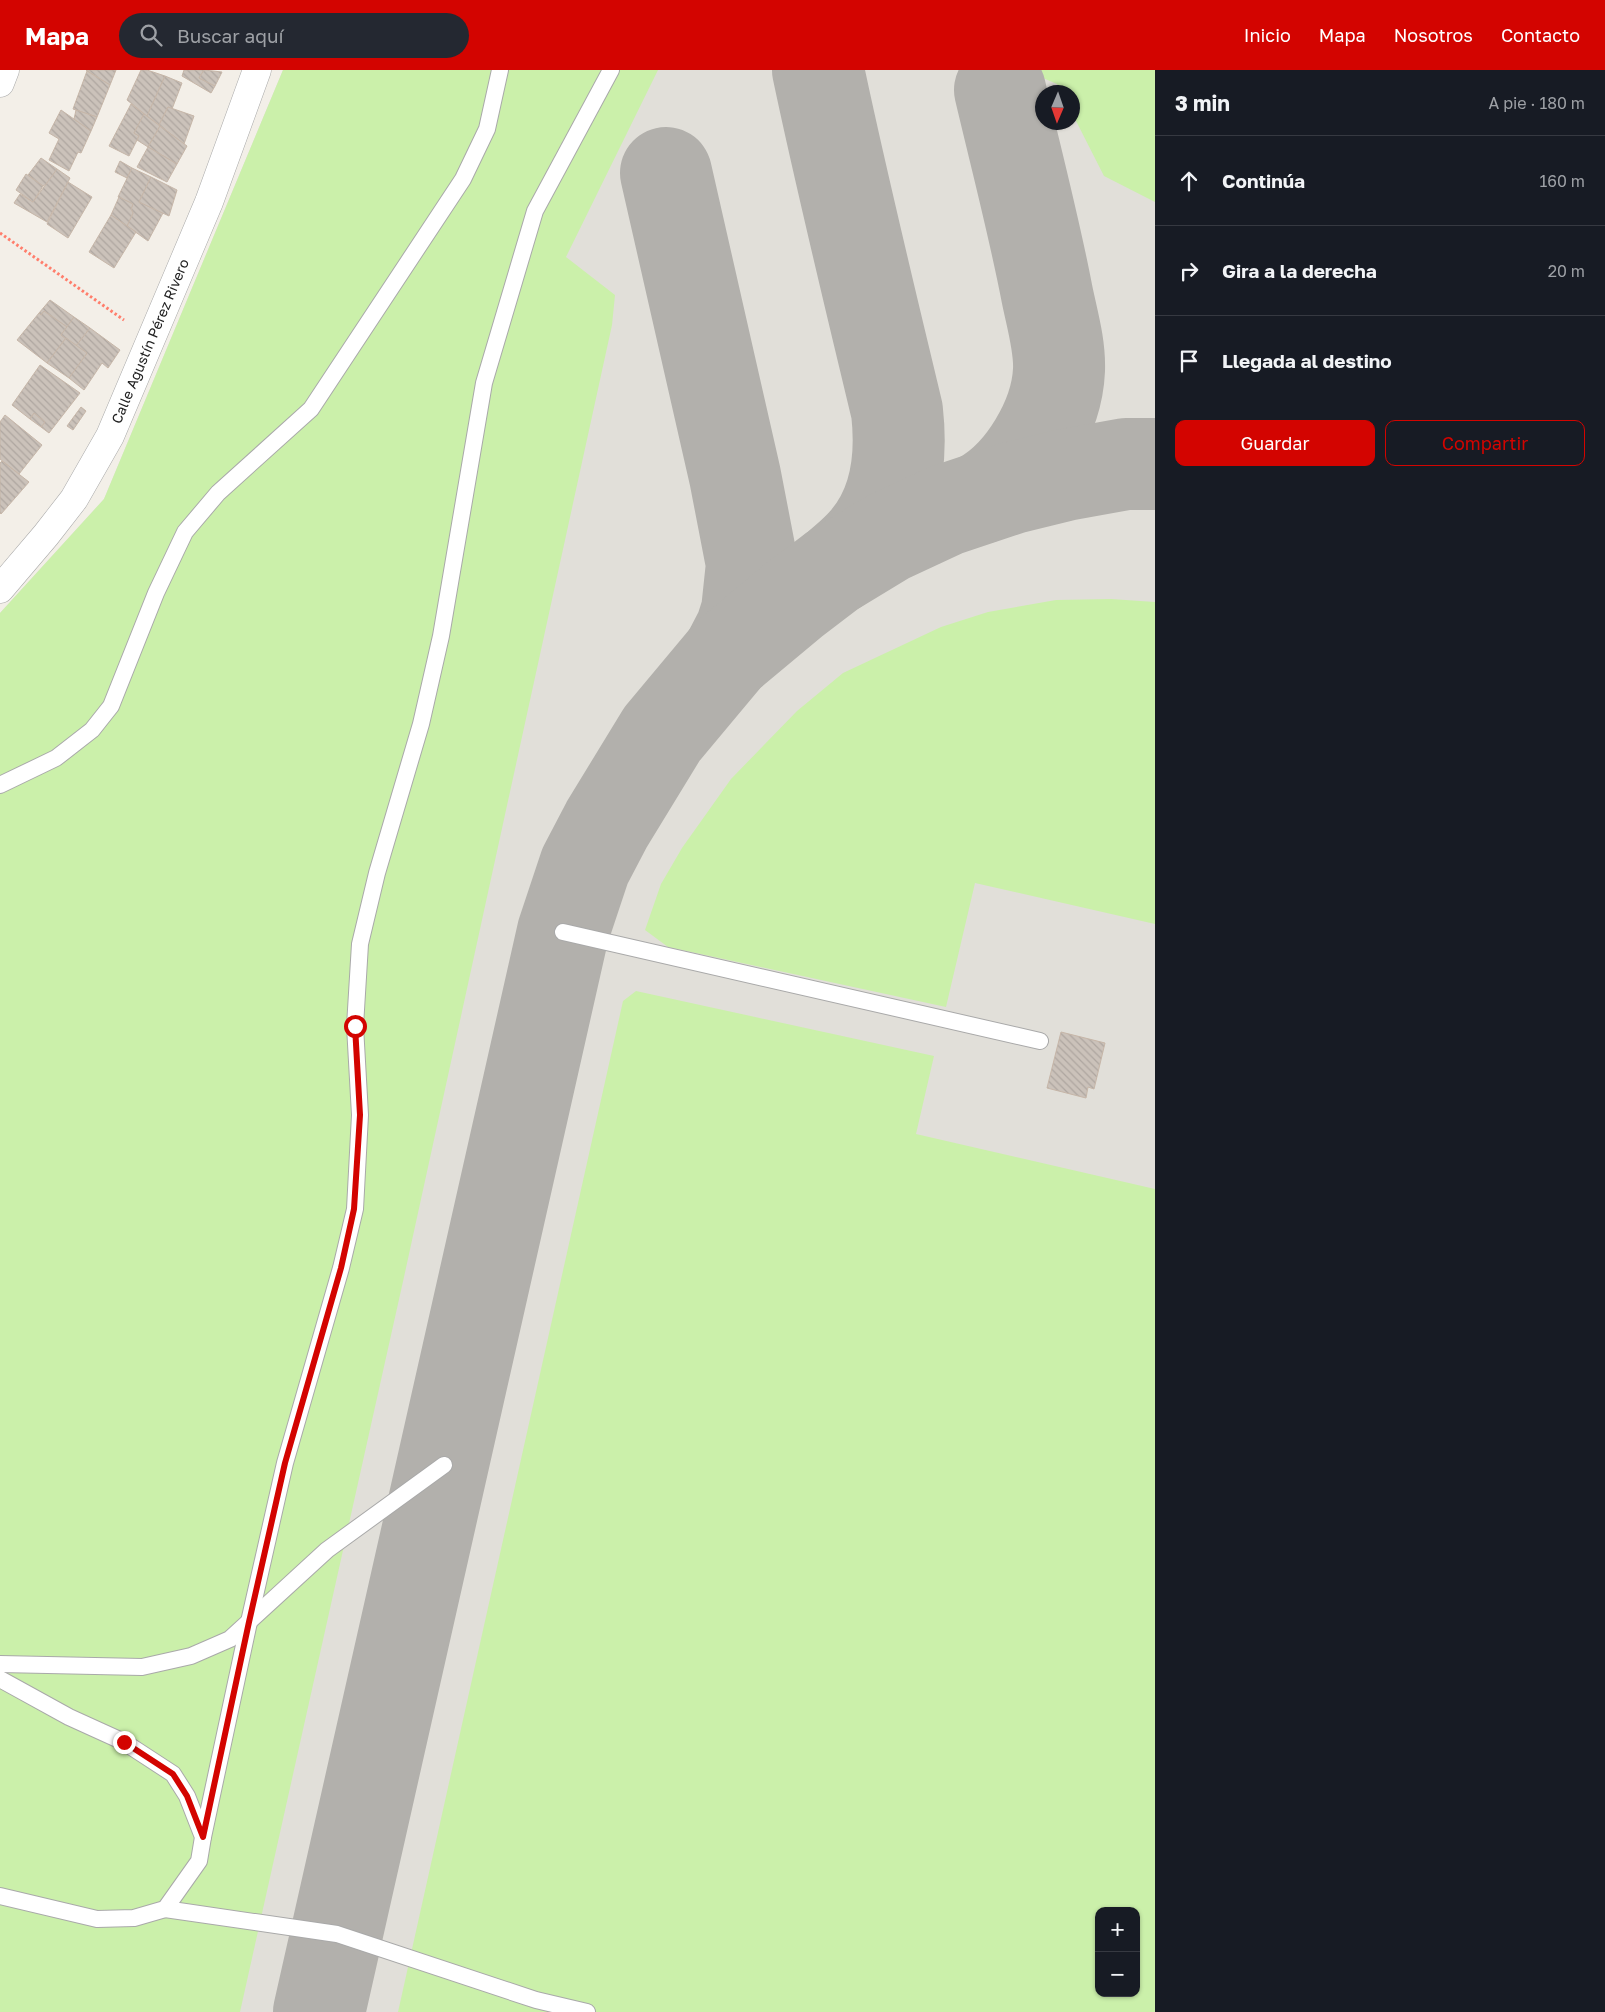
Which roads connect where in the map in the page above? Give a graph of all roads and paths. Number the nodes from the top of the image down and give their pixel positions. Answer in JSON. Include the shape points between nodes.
{"nodes":[{"id":1,"x":5,"y":70,"type":"edge"},
{"id":2,"x":257,"y":70,"type":"edge"},
{"id":3,"x":500,"y":70,"type":"edge"},
{"id":4,"x":611,"y":70,"type":"edge"},
{"id":5,"x":0,"y":83,"type":"edge"},
{"id":6,"x":0,"y":233,"type":"edge"},
{"id":7,"x":152,"y":339,"type":"junction"},
{"id":8,"x":0,"y":589,"type":"edge"},
{"id":9,"x":0,"y":785,"type":"edge"},
{"id":10,"x":563,"y":932,"type":"dead end"},
{"id":11,"x":1040,"y":1041,"type":"dead end"},
{"id":12,"x":444,"y":1465,"type":"dead end"},
{"id":13,"x":249,"y":1622,"type":"junction"},
{"id":14,"x":0,"y":1664,"type":"edge"},
{"id":15,"x":0,"y":1679,"type":"edge"},
{"id":16,"x":203,"y":1837,"type":"junction"},
{"id":17,"x":0,"y":1896,"type":"edge"},
{"id":18,"x":165,"y":1909,"type":"junction"},
{"id":19,"x":587,"y":2012,"type":"edge"}],
"edges":[{"from":1,"to":5,"type":"street"},
{"from":2,"to":7,"type":"street","name":"Calle Agustín Pérez Rivero","via":[[209,202]]},
{"from":3,"to":9,"type":"lane","via":[[487,129],[463,179],[311,410],[218,493],[185,532],[156,593],[111,706],[92,730],[56,758]]},
{"from":4,"to":13,"type":"lane","via":[[535,211],[484,383],[441,636],[421,724],[377,873],[360,944],[355,1026],[360,1115],[354,1209],[341,1268],[285,1463]]},
{"from":6,"to":7,"type":"path"},
{"from":7,"to":8,"type":"street","name":"Calle Agustín Pérez Rivero","via":[[93,468],[52,528]]},
{"from":10,"to":11,"type":"lane"},
{"from":12,"to":13,"type":"lane","via":[[327,1550]]},
{"from":13,"to":14,"type":"lane","via":[[230,1639],[191,1656],[142,1667]]},
{"from":13,"to":16,"type":"lane"},
{"from":15,"to":16,"type":"lane","via":[[69,1717],[124,1742],[173,1774],[187,1796]]},
{"from":16,"to":18,"type":"lane","via":[[199,1861]]},
{"from":17,"to":18,"type":"lane","via":[[97,1919],[134,1918]]},
{"from":18,"to":19,"type":"lane","via":[[337,1934],[536,2000]]}]}
